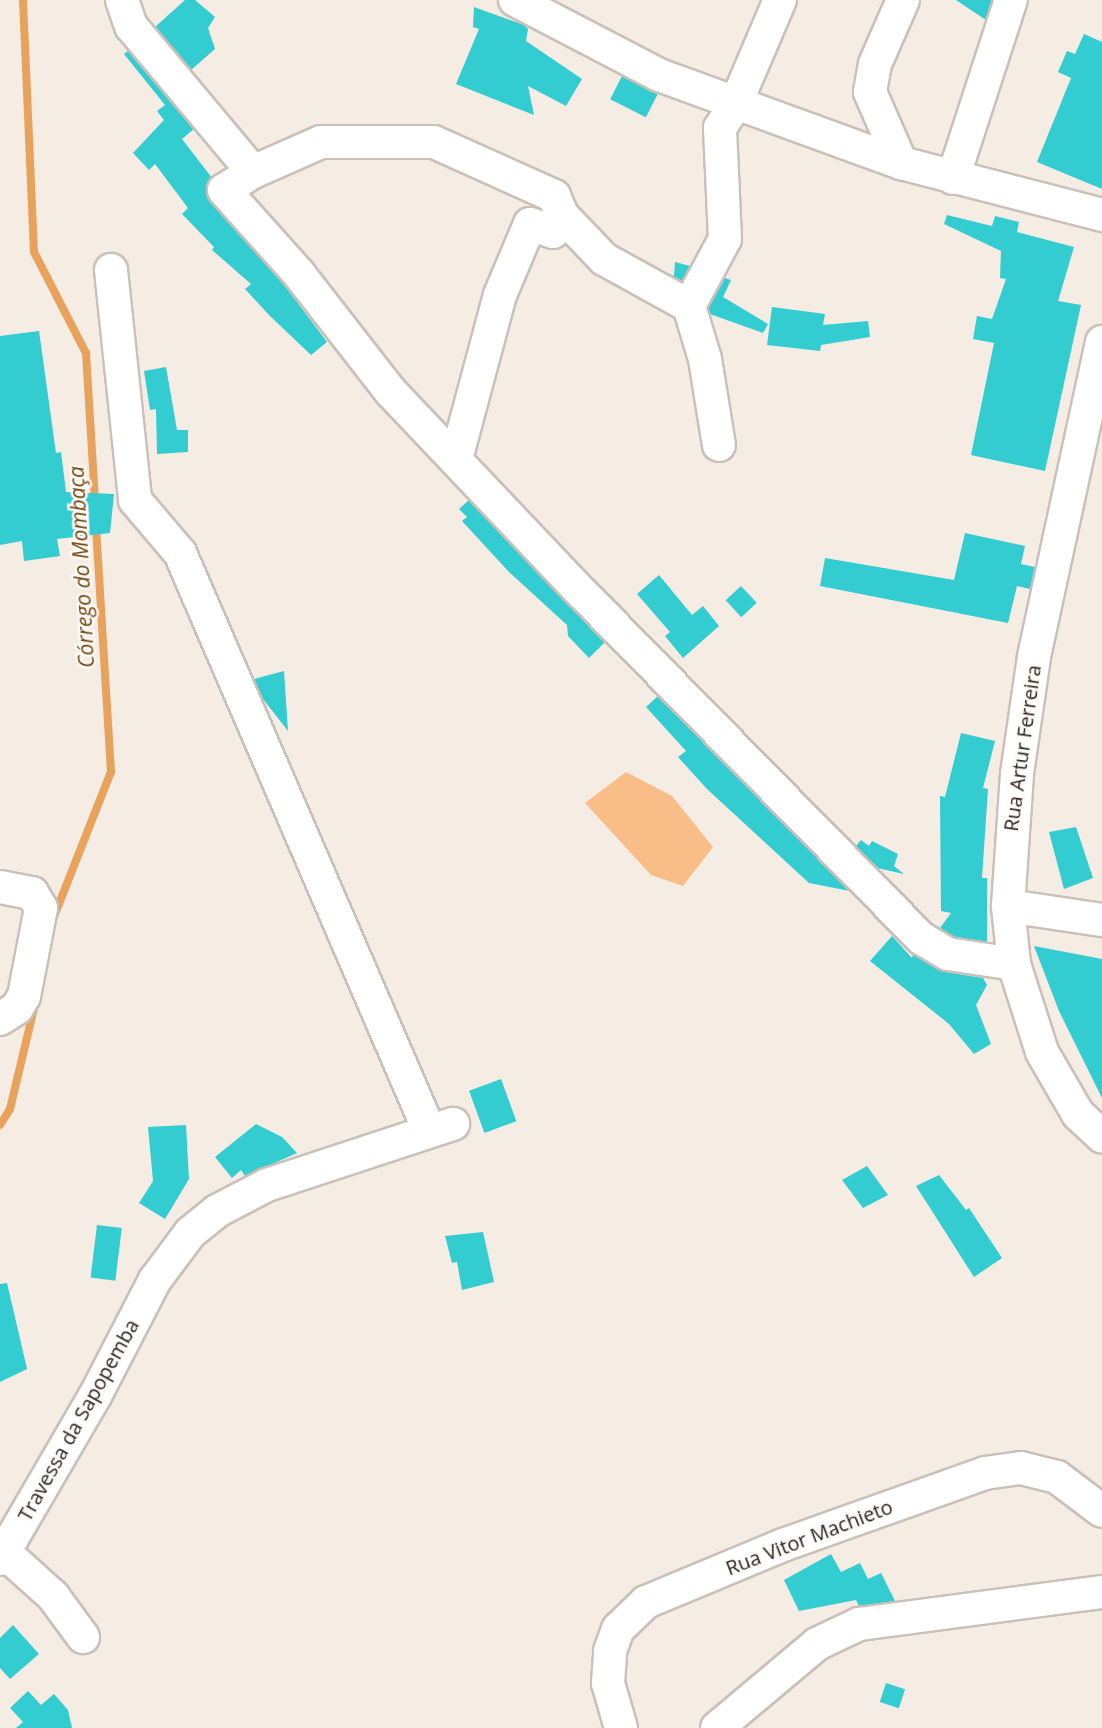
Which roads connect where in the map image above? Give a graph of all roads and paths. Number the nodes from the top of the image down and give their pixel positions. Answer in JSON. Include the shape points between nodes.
{"nodes":[{"id":1,"x":122,"y":0,"type":"edge"},
{"id":2,"x":516,"y":0,"type":"edge"},
{"id":3,"x":780,"y":0,"type":"edge"},
{"id":4,"x":903,"y":0,"type":"edge"},
{"id":5,"x":1011,"y":0,"type":"edge"},
{"id":6,"x":736,"y":103,"type":"junction"},
{"id":7,"x":902,"y":163,"type":"junction"},
{"id":8,"x":252,"y":172,"type":"junction"},
{"id":9,"x":953,"y":178,"type":"junction"},
{"id":10,"x":562,"y":215,"type":"junction"},
{"id":11,"x":1102,"y":215,"type":"edge"},
{"id":12,"x":111,"y":270,"type":"dead end"},
{"id":13,"x":689,"y":306,"type":"junction"},
{"id":14,"x":1102,"y":342,"type":"edge"},
{"id":15,"x":719,"y":445,"type":"dead end"},
{"id":16,"x":456,"y":459,"type":"junction"},
{"id":17,"x":0,"y":887,"type":"edge"},
{"id":18,"x":1008,"y":906,"type":"junction"},
{"id":19,"x":1102,"y":920,"type":"edge"},
{"id":20,"x":1014,"y":964,"type":"junction"},
{"id":21,"x":0,"y":1019,"type":"edge"},
{"id":22,"x":1102,"y":1136,"type":"edge"},
{"id":23,"x":1102,"y":1511,"type":"edge"},
{"id":24,"x":2,"y":1556,"type":"edge"},
{"id":25,"x":1102,"y":1592,"type":"edge"},
{"id":26,"x":83,"y":1637,"type":"dead end"},
{"id":27,"x":621,"y":1728,"type":"edge"},
{"id":28,"x":717,"y":1728,"type":"edge"}],
"edges":[{"from":1,"to":8,"type":"street","via":[[131,26]]},
{"from":2,"to":6,"type":"street","via":[[659,75]]},
{"from":3,"to":6,"type":"street"},
{"from":4,"to":7,"type":"street","via":[[875,64],[870,92]]},
{"from":5,"to":9,"type":"street"},
{"from":6,"to":7,"type":"street"},
{"from":6,"to":13,"type":"street","via":[[720,128],[725,239]]},
{"from":7,"to":9,"type":"street"},
{"from":8,"to":10,"type":"street","via":[[321,142],[434,142],[554,196]]},
{"from":8,"to":16,"type":"street","via":[[224,190],[299,274],[391,392]]},
{"from":9,"to":11,"type":"street"},
{"from":10,"to":13,"type":"street","via":[[604,259]]},
{"from":10,"to":16,"type":"street","via":[[553,232],[530,224],[500,295]]},
{"from":12,"to":24,"type":"street","name":"Travessa da Sapopemba","via":[[135,500],[180,553],[441,1127],[267,1185],[217,1211],[190,1233],[155,1280],[95,1396]]},
{"from":13,"to":15,"type":"street","via":[[705,359]]},
{"from":14,"to":18,"type":"street","name":"Rua Artur Ferreira","via":[[1034,657],[1015,785]]},
{"from":16,"to":20,"type":"street","via":[[634,648],[907,925],[948,954]]},
{"from":17,"to":21,"type":"street","via":[[32,893],[41,908],[24,996],[17,1008]]},
{"from":18,"to":19,"type":"street"},
{"from":18,"to":20,"type":"street","name":"Rua Artur Ferreira"},
{"from":20,"to":22,"type":"street","name":"Rua Artur Ferreira","via":[[1042,1052],[1078,1114]]},
{"from":23,"to":27,"type":"street","name":"Rua Vitor Machieto","via":[[1057,1477],[1021,1468],[985,1473],[783,1545],[646,1602],[618,1629],[610,1651],[608,1683]]},
{"from":24,"to":26,"type":"street","via":[[53,1596]]},
{"from":25,"to":28,"type":"street","via":[[859,1624],[817,1644]]}]}
